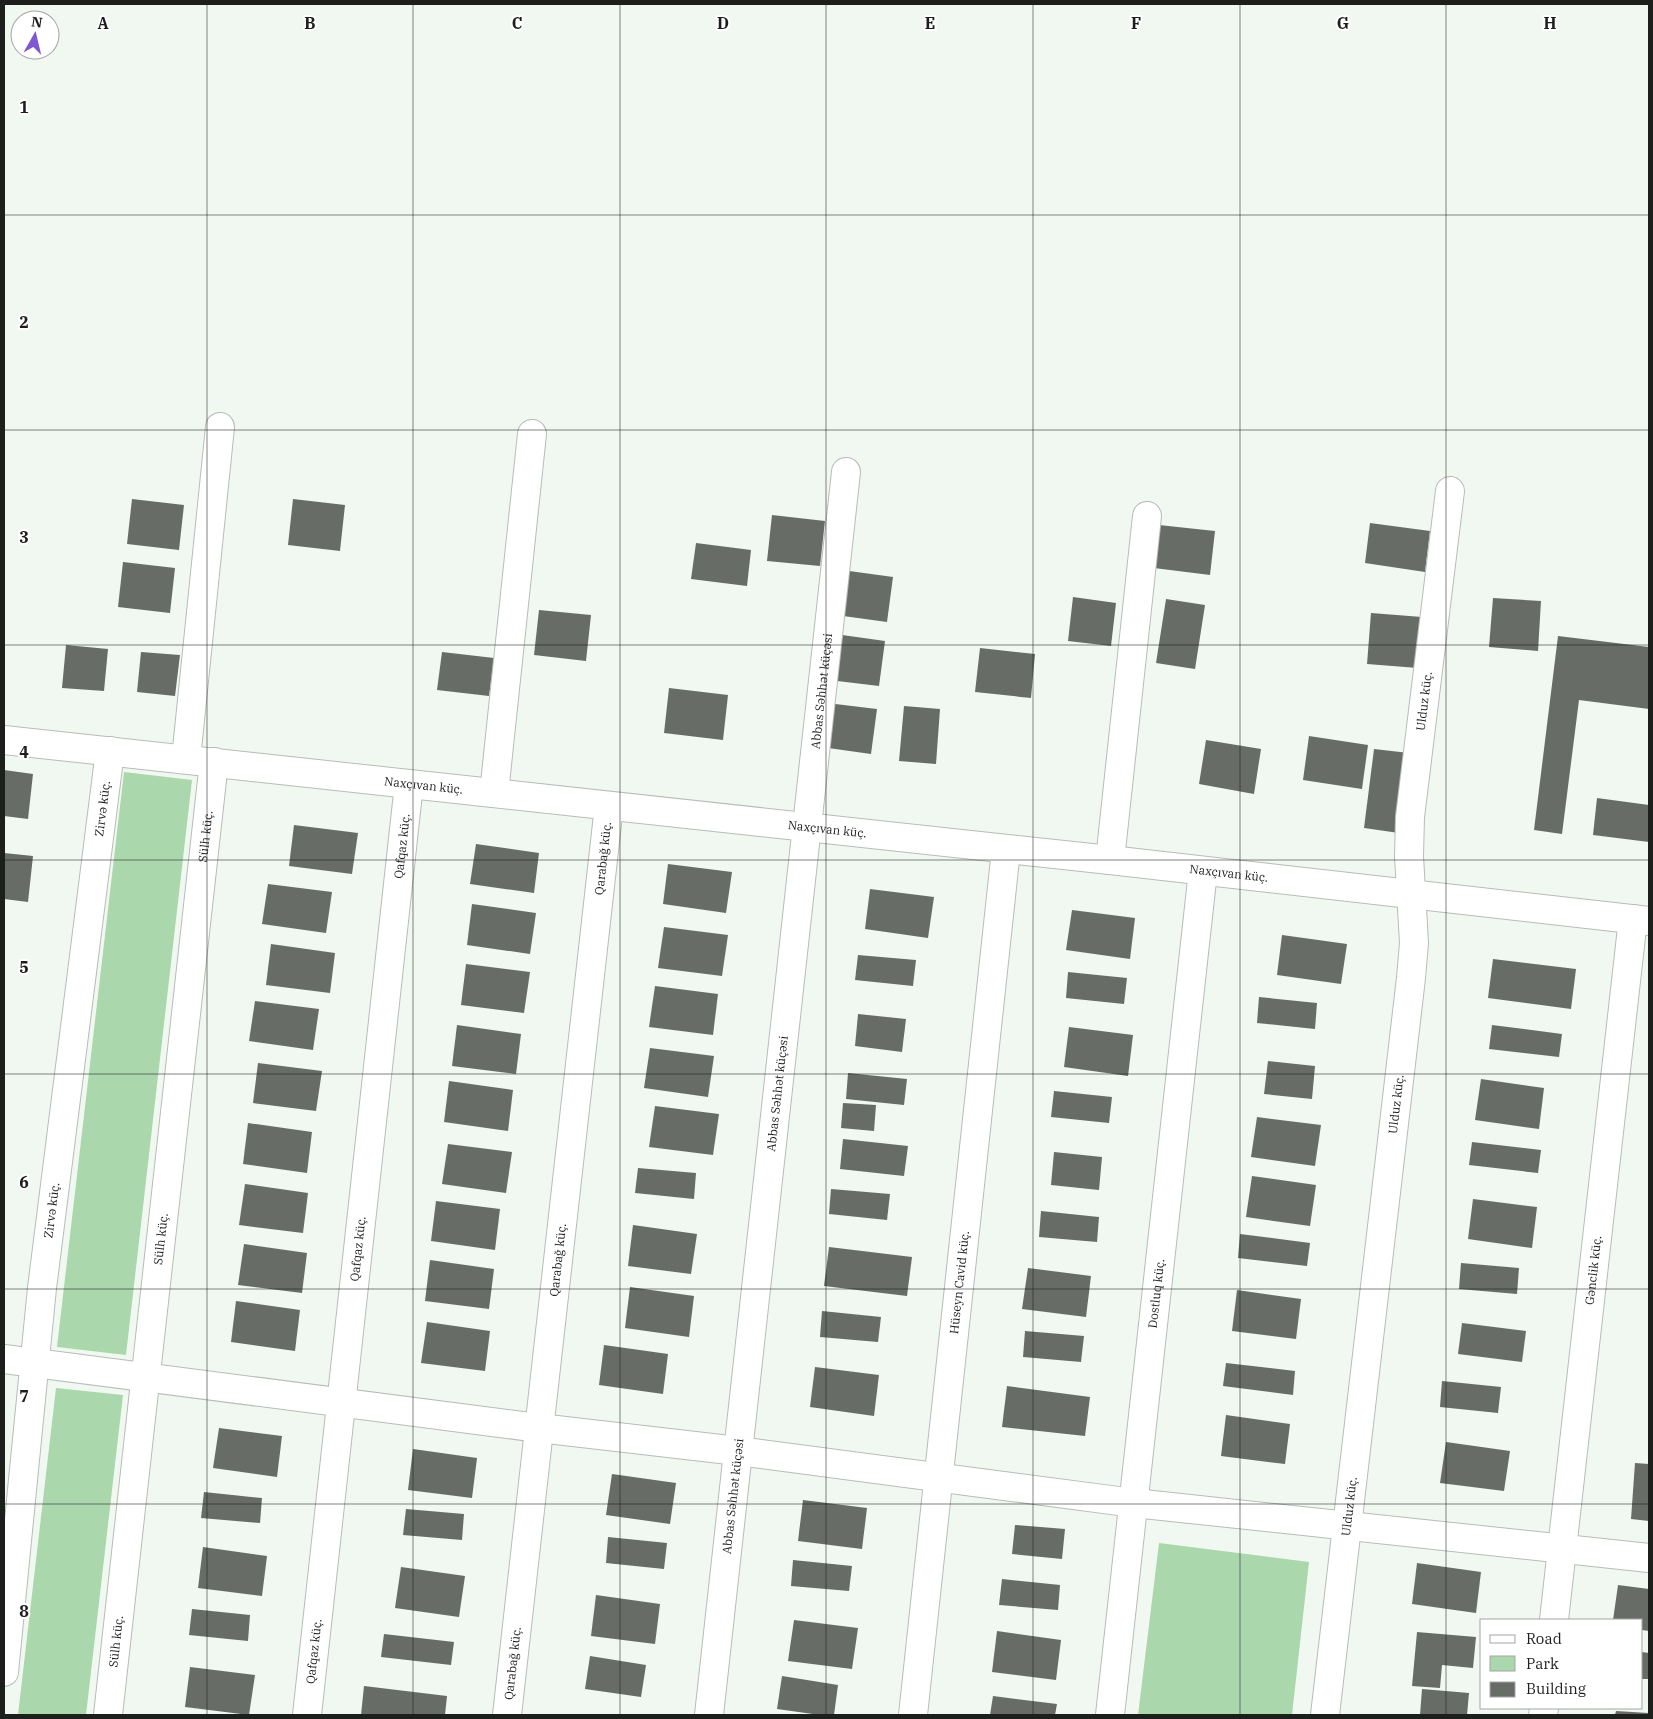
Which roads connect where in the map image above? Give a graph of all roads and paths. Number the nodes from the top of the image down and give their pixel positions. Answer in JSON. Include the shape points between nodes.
{"nodes":[{"id":1,"x":220,"y":427,"type":"dead end"},
{"id":2,"x":532,"y":434,"type":"dead end"},
{"id":3,"x":846,"y":472,"type":"dead end"},
{"id":4,"x":1450,"y":491,"type":"dead end"},
{"id":5,"x":1147,"y":516,"type":"dead end"},
{"id":6,"x":4,"y":740,"type":"edge"},
{"id":7,"x":110,"y":751,"type":"junction"},
{"id":8,"x":186,"y":759,"type":"junction"},
{"id":9,"x":214,"y":762,"type":"junction"},
{"id":10,"x":409,"y":784,"type":"junction"},
{"id":11,"x":494,"y":793,"type":"junction"},
{"id":12,"x":609,"y":806,"type":"junction"},
{"id":13,"x":806,"y":828,"type":"junction"},
{"id":14,"x":1006,"y":850,"type":"junction"},
{"id":15,"x":1110,"y":860,"type":"junction"},
{"id":16,"x":1203,"y":872,"type":"junction"},
{"id":17,"x":1411,"y":894,"type":"junction"},
{"id":18,"x":1641,"y":920,"type":"edge"},
{"id":19,"x":4,"y":1359,"type":"edge"},
{"id":20,"x":34,"y":1363,"type":"junction"},
{"id":21,"x":146,"y":1376,"type":"junction"},
{"id":22,"x":341,"y":1403,"type":"junction"},
{"id":23,"x":539,"y":1428,"type":"junction"},
{"id":24,"x":738,"y":1451,"type":"junction"},
{"id":25,"x":939,"y":1478,"type":"junction"},
{"id":26,"x":1134,"y":1503,"type":"junction"},
{"id":27,"x":1347,"y":1526,"type":"junction"},
{"id":28,"x":1562,"y":1548,"type":"junction"},
{"id":29,"x":1649,"y":1558,"type":"edge"},
{"id":30,"x":1554,"y":1619,"type":"edge"},
{"id":31,"x":4,"y":1672,"type":"edge"},
{"id":32,"x":108,"y":1715,"type":"edge"},
{"id":33,"x":307,"y":1715,"type":"edge"},
{"id":34,"x":507,"y":1715,"type":"edge"},
{"id":35,"x":709,"y":1715,"type":"edge"},
{"id":36,"x":914,"y":1715,"type":"edge"},
{"id":37,"x":1110,"y":1715,"type":"edge"},
{"id":38,"x":1325,"y":1715,"type":"edge"}],
"edges":[{"from":1,"to":8,"type":"street"},
{"from":2,"to":11,"type":"street"},
{"from":3,"to":13,"type":"street","name":"Abbas Səhhət küçəsi"},
{"from":4,"to":17,"type":"street","name":"Ulduz küç.","via":[[1410,817]]},
{"from":5,"to":15,"type":"street"},
{"from":6,"to":7,"type":"street","name":"Naxçıvan küç."},
{"from":7,"to":8,"type":"street","name":"Naxçıvan küç."},
{"from":7,"to":20,"type":"street","name":"Zirvə küç."},
{"from":8,"to":9,"type":"street","name":"Naxçıvan küç."},
{"from":9,"to":10,"type":"street","name":"Naxçıvan küç."},
{"from":9,"to":21,"type":"street","name":"Sülh küç."},
{"from":10,"to":11,"type":"street","name":"Naxçıvan küç."},
{"from":10,"to":22,"type":"street","name":"Qafqaz küç."},
{"from":11,"to":12,"type":"street","name":"Naxçıvan küç."},
{"from":12,"to":13,"type":"street","name":"Naxçıvan küç."},
{"from":12,"to":23,"type":"street","name":"Qarabağ küç."},
{"from":13,"to":14,"type":"street","name":"Naxçıvan küç."},
{"from":13,"to":24,"type":"street","name":"Abbas Səhhət küçəsi"},
{"from":14,"to":15,"type":"street","name":"Naxçıvan küç."},
{"from":14,"to":25,"type":"street","name":"Hüseyn Cavid küç."},
{"from":15,"to":16,"type":"street","name":"Naxçıvan küç."},
{"from":16,"to":17,"type":"street","name":"Naxçıvan küç."},
{"from":16,"to":26,"type":"street","name":"Dostluq küç."},
{"from":17,"to":18,"type":"street","name":"Naxçıvan küç."},
{"from":17,"to":27,"type":"street","name":"Ulduz küç.","via":[[1414,943],[1411,978]]},
{"from":18,"to":28,"type":"street","name":"Gənclik küç."},
{"from":19,"to":20,"type":"street"},
{"from":20,"to":21,"type":"street"},
{"from":20,"to":31,"type":"street","name":"Zirvə küç."},
{"from":21,"to":22,"type":"street"},
{"from":21,"to":32,"type":"street","name":"Sülh küç."},
{"from":22,"to":23,"type":"street"},
{"from":22,"to":33,"type":"street","name":"Qafqaz küç."},
{"from":23,"to":24,"type":"street"},
{"from":23,"to":34,"type":"street","name":"Qarabağ küç."},
{"from":24,"to":25,"type":"street"},
{"from":24,"to":35,"type":"street","name":"Abbas Səhhət küçəsi"},
{"from":25,"to":26,"type":"street"},
{"from":25,"to":36,"type":"street","name":"Hüseyn Cavid küç."},
{"from":26,"to":27,"type":"street"},
{"from":26,"to":37,"type":"street","name":"Dostluq küç."},
{"from":27,"to":28,"type":"street"},
{"from":27,"to":38,"type":"street","name":"Ulduz küç."},
{"from":28,"to":29,"type":"street"},
{"from":28,"to":30,"type":"street","name":"Gənclik küç."}]}
